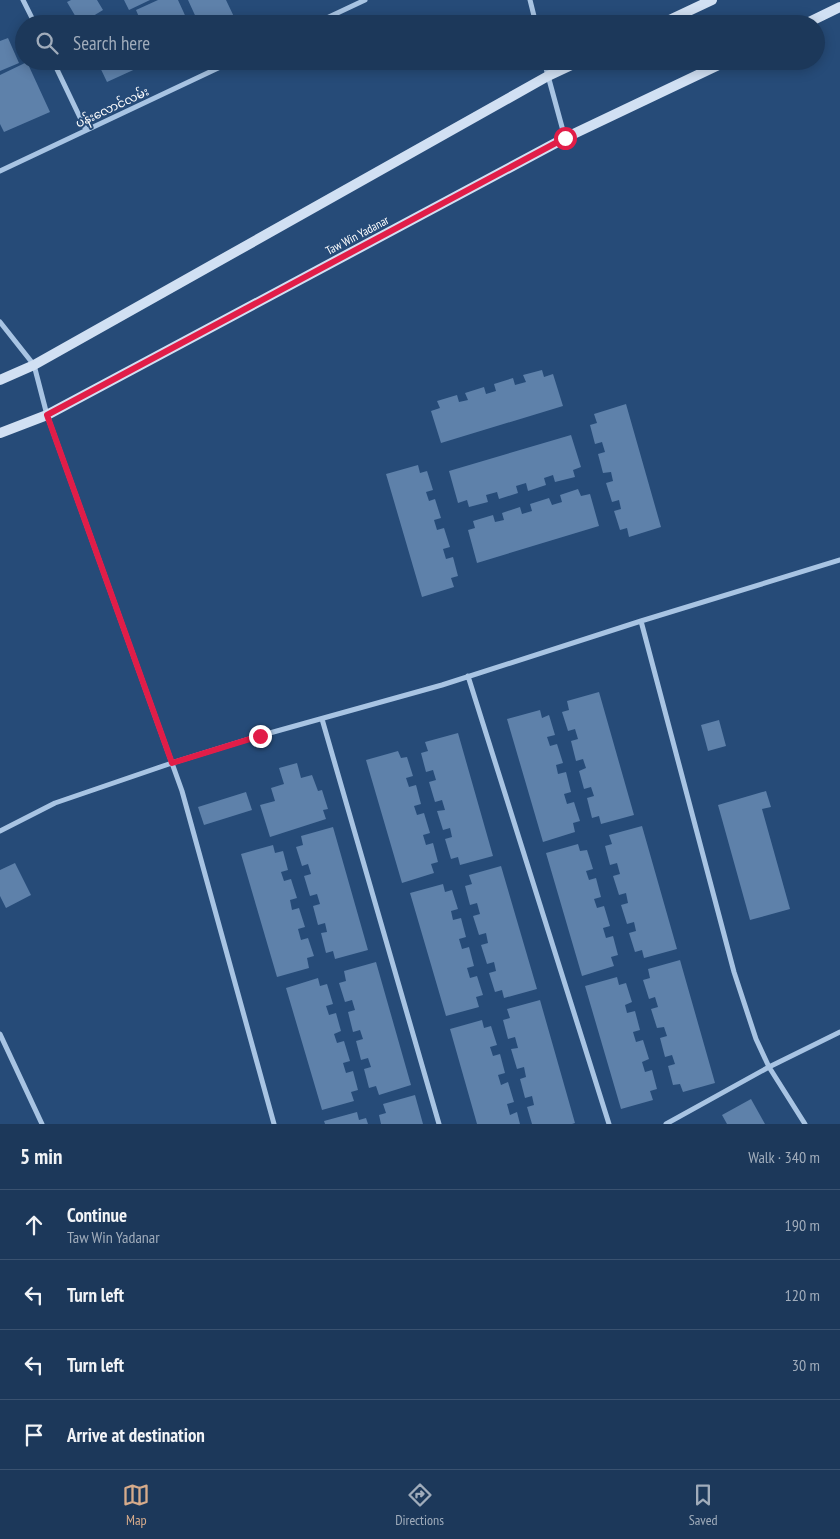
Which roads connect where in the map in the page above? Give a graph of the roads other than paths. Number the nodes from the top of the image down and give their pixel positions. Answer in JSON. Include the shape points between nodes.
{"nodes":[{"id":1,"x":23,"y":0,"type":"edge"},
{"id":2,"x":365,"y":0,"type":"edge"},
{"id":3,"x":530,"y":0,"type":"edge"},
{"id":4,"x":712,"y":0,"type":"edge"},
{"id":5,"x":840,"y":7,"type":"edge"},
{"id":6,"x":30,"y":15,"type":"edge"},
{"id":7,"x":333,"y":15,"type":"edge"},
{"id":8,"x":534,"y":15,"type":"edge"},
{"id":9,"x":680,"y":15,"type":"edge"},
{"id":10,"x":824,"y":15,"type":"edge"},
{"id":11,"x":57,"y":70,"type":"edge"},
{"id":12,"x":214,"y":70,"type":"edge"},
{"id":13,"x":546,"y":70,"type":"edge"},
{"id":14,"x":561,"y":70,"type":"edge"},
{"id":15,"x":707,"y":70,"type":"edge"},
{"id":16,"x":548,"y":76,"type":"junction"},
{"id":17,"x":86,"y":130,"type":"junction"},
{"id":18,"x":565,"y":138,"type":"junction"},
{"id":19,"x":0,"y":171,"type":"edge"},
{"id":20,"x":0,"y":322,"type":"edge"},
{"id":21,"x":34,"y":366,"type":"junction"},
{"id":22,"x":0,"y":380,"type":"edge"},
{"id":23,"x":47,"y":415,"type":"junction"},
{"id":24,"x":0,"y":433,"type":"edge"},
{"id":25,"x":840,"y":560,"type":"edge"},
{"id":26,"x":641,"y":621,"type":"junction"},
{"id":27,"x":468,"y":676,"type":"junction"},
{"id":28,"x":322,"y":718,"type":"junction"},
{"id":29,"x":172,"y":763,"type":"junction"},
{"id":30,"x":0,"y":831,"type":"edge"},
{"id":31,"x":840,"y":1032,"type":"edge"},
{"id":32,"x":0,"y":1034,"type":"edge"},
{"id":33,"x":2,"y":1046,"type":"edge"},
{"id":34,"x":769,"y":1067,"type":"junction"},
{"id":35,"x":42,"y":1124,"type":"edge"},
{"id":36,"x":274,"y":1124,"type":"edge"},
{"id":37,"x":439,"y":1124,"type":"edge"},
{"id":38,"x":609,"y":1124,"type":"edge"},
{"id":39,"x":666,"y":1124,"type":"edge"},
{"id":40,"x":806,"y":1124,"type":"edge"}],
"edges":[{"from":1,"to":6,"type":"street"},
{"from":2,"to":7,"type":"street"},
{"from":3,"to":8,"type":"street"},
{"from":4,"to":9,"type":"main road"},
{"from":5,"to":10,"type":"main road"},
{"from":11,"to":17,"type":"street"},
{"from":12,"to":17,"type":"street","name":"ပန်းလောင်လမ်း"},
{"from":13,"to":16,"type":"street"},
{"from":14,"to":16,"type":"main road"},
{"from":15,"to":18,"type":"main road","name":"Taw Win Yadanar"},
{"from":16,"to":18,"type":"street"},
{"from":16,"to":21,"type":"main road"},
{"from":17,"to":19,"type":"street","name":"ပန်းလောင်လမ်း"},
{"from":18,"to":23,"type":"main road","name":"Taw Win Yadanar"},
{"from":20,"to":21,"type":"street"},
{"from":21,"to":22,"type":"main road"},
{"from":21,"to":23,"type":"street"},
{"from":23,"to":24,"type":"main road","name":"Taw Win Yadanar"},
{"from":23,"to":29,"type":"street"},
{"from":25,"to":26,"type":"street"},
{"from":26,"to":27,"type":"street"},
{"from":26,"to":34,"type":"street","via":[[734,972],[756,1039]]},
{"from":27,"to":28,"type":"street"},
{"from":27,"to":38,"type":"street"},
{"from":28,"to":29,"type":"street"},
{"from":28,"to":37,"type":"street"},
{"from":29,"to":30,"type":"street","via":[[55,803]]},
{"from":29,"to":36,"type":"street"},
{"from":31,"to":34,"type":"street"},
{"from":32,"to":33,"type":"street"},
{"from":33,"to":35,"type":"street"},
{"from":34,"to":39,"type":"street"},
{"from":34,"to":40,"type":"street"}]}
